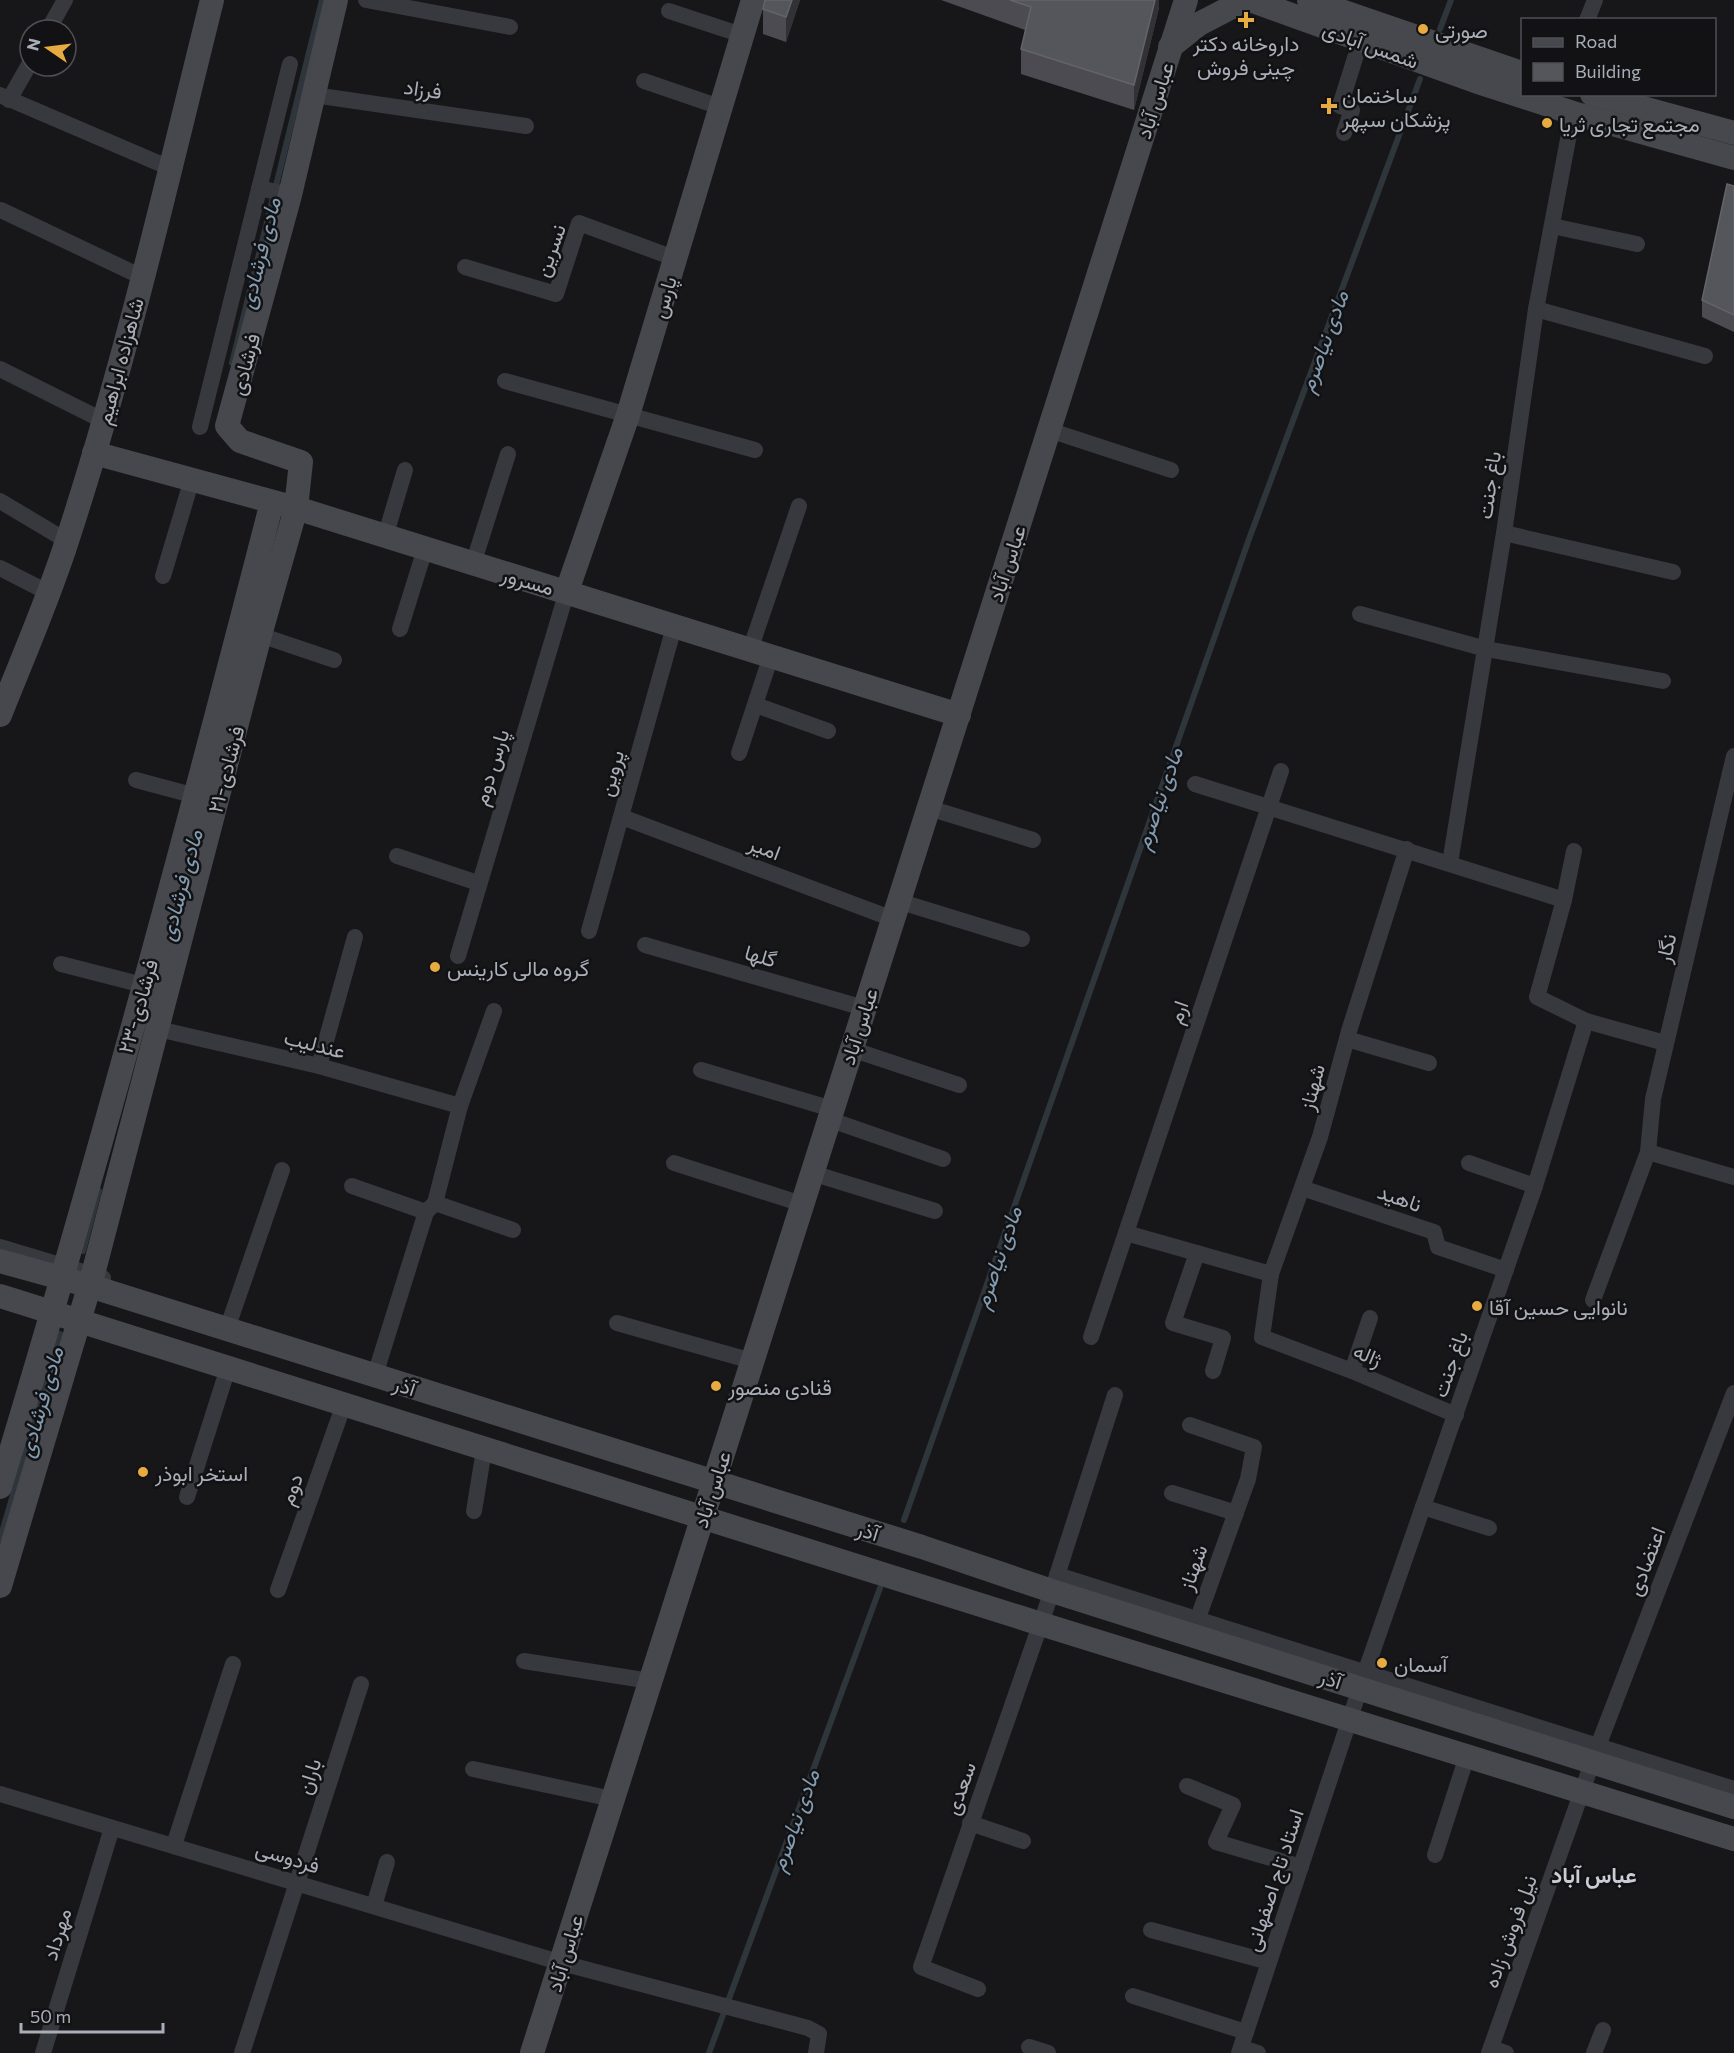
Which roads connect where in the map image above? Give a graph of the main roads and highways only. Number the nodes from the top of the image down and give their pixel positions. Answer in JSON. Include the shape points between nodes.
{"nodes":[{"id":1,"x":212,"y":0,"type":"edge"},
{"id":2,"x":336,"y":0,"type":"edge"},
{"id":3,"x":753,"y":0,"type":"edge"},
{"id":4,"x":1186,"y":0,"type":"edge"},
{"id":5,"x":1245,"y":0,"type":"edge"},
{"id":6,"x":1250,"y":0,"type":"edge"},
{"id":7,"x":1310,"y":0,"type":"edge"},
{"id":8,"x":1170,"y":47,"type":"junction"},
{"id":9,"x":1521,"y":74,"type":"edge"},
{"id":10,"x":1521,"y":95,"type":"edge"},
{"id":11,"x":1523,"y":96,"type":"edge"},
{"id":12,"x":1598,"y":96,"type":"edge"},
{"id":13,"x":1730,"y":144,"type":"edge"},
{"id":14,"x":94,"y":453,"type":"junction"},
{"id":15,"x":272,"y":502,"type":"junction"},
{"id":16,"x":296,"y":508,"type":"junction"},
{"id":17,"x":567,"y":591,"type":"junction"},
{"id":18,"x":0,"y":715,"type":"edge"},
{"id":19,"x":959,"y":715,"type":"junction"},
{"id":20,"x":0,"y":1261,"type":"edge"},
{"id":21,"x":64,"y":1272,"type":"junction"},
{"id":22,"x":91,"y":1280,"type":"junction"},
{"id":23,"x":0,"y":1296,"type":"edge"},
{"id":24,"x":53,"y":1311,"type":"junction"},
{"id":25,"x":81,"y":1319,"type":"junction"},
{"id":26,"x":713,"y":1483,"type":"junction"},
{"id":27,"x":0,"y":1486,"type":"edge"},
{"id":28,"x":701,"y":1518,"type":"junction"},
{"id":29,"x":922,"y":1547,"type":"junction"},
{"id":30,"x":910,"y":1582,"type":"junction"},
{"id":31,"x":0,"y":1586,"type":"edge"},
{"id":32,"x":1734,"y":1807,"type":"edge"},
{"id":33,"x":1734,"y":1839,"type":"edge"},
{"id":34,"x":532,"y":2053,"type":"edge"}],
"edges":[{"from":1,"to":14,"type":"main road","name":"شاهزاده ابراهیم"},
{"from":2,"to":16,"type":"main road","name":"فرشادی","via":[[290,195],[227,426],[240,441],[301,462]]},
{"from":3,"to":17,"type":"main road","name":"پارس","via":[[628,415]]},
{"from":4,"to":8,"type":"main road","name":"عباس آباد"},
{"from":5,"to":8,"type":"main road","via":[[1199,24]]},
{"from":6,"to":10,"type":"main road","name":"شمس آبادی","via":[[1360,42]]},
{"from":7,"to":9,"type":"main road","name":"شمس آبادی"},
{"from":8,"to":19,"type":"main road","name":"عباس آباد"},
{"from":11,"to":13,"type":"main road","name":"شمس آبادی","via":[[1574,113]]},
{"from":12,"to":13,"type":"main road","name":"شمس آبادی"},
{"from":14,"to":15,"type":"main road","name":"مسرور"},
{"from":14,"to":18,"type":"main road","name":"شاهزاده ابراهیم","via":[[49,593]]},
{"from":15,"to":16,"type":"main road","name":"مسرور"},
{"from":15,"to":21,"type":"main road","name":"۲۳-فرشادی","via":[[196,795]]},
{"from":16,"to":17,"type":"main road","name":"مسرور"},
{"from":16,"to":22,"type":"main road","name":"۲۱-فرشادی"},
{"from":17,"to":19,"type":"main road","name":"مسرور"},
{"from":19,"to":26,"type":"main road","name":"عباس آباد"},
{"from":20,"to":21,"type":"main road","name":"آذر"},
{"from":21,"to":22,"type":"main road","name":"آذر"},
{"from":21,"to":24,"type":"main road","name":"۲۳-فرشادی"},
{"from":22,"to":25,"type":"main road","name":"۲۱-فرشادی"},
{"from":22,"to":26,"type":"main road","name":"آذر","via":[[377,1370]]},
{"from":23,"to":24,"type":"main road","name":"آذر"},
{"from":24,"to":25,"type":"main road","name":"آذر"},
{"from":24,"to":27,"type":"main road","name":"۲۳-فرشادی"},
{"from":25,"to":28,"type":"main road","name":"آذر"},
{"from":25,"to":31,"type":"main road","name":"۲۱-فرشادی"},
{"from":26,"to":28,"type":"main road","name":"عباس آباد"},
{"from":26,"to":29,"type":"main road","name":"آذر"},
{"from":28,"to":30,"type":"main road","name":"آذر"},
{"from":28,"to":34,"type":"main road","name":"عباس آباد"},
{"from":29,"to":30,"type":"main road"},
{"from":29,"to":32,"type":"main road","name":"آذر","via":[[1055,1583],[1595,1754]]},
{"from":30,"to":33,"type":"main road","name":"آذر"}]}
